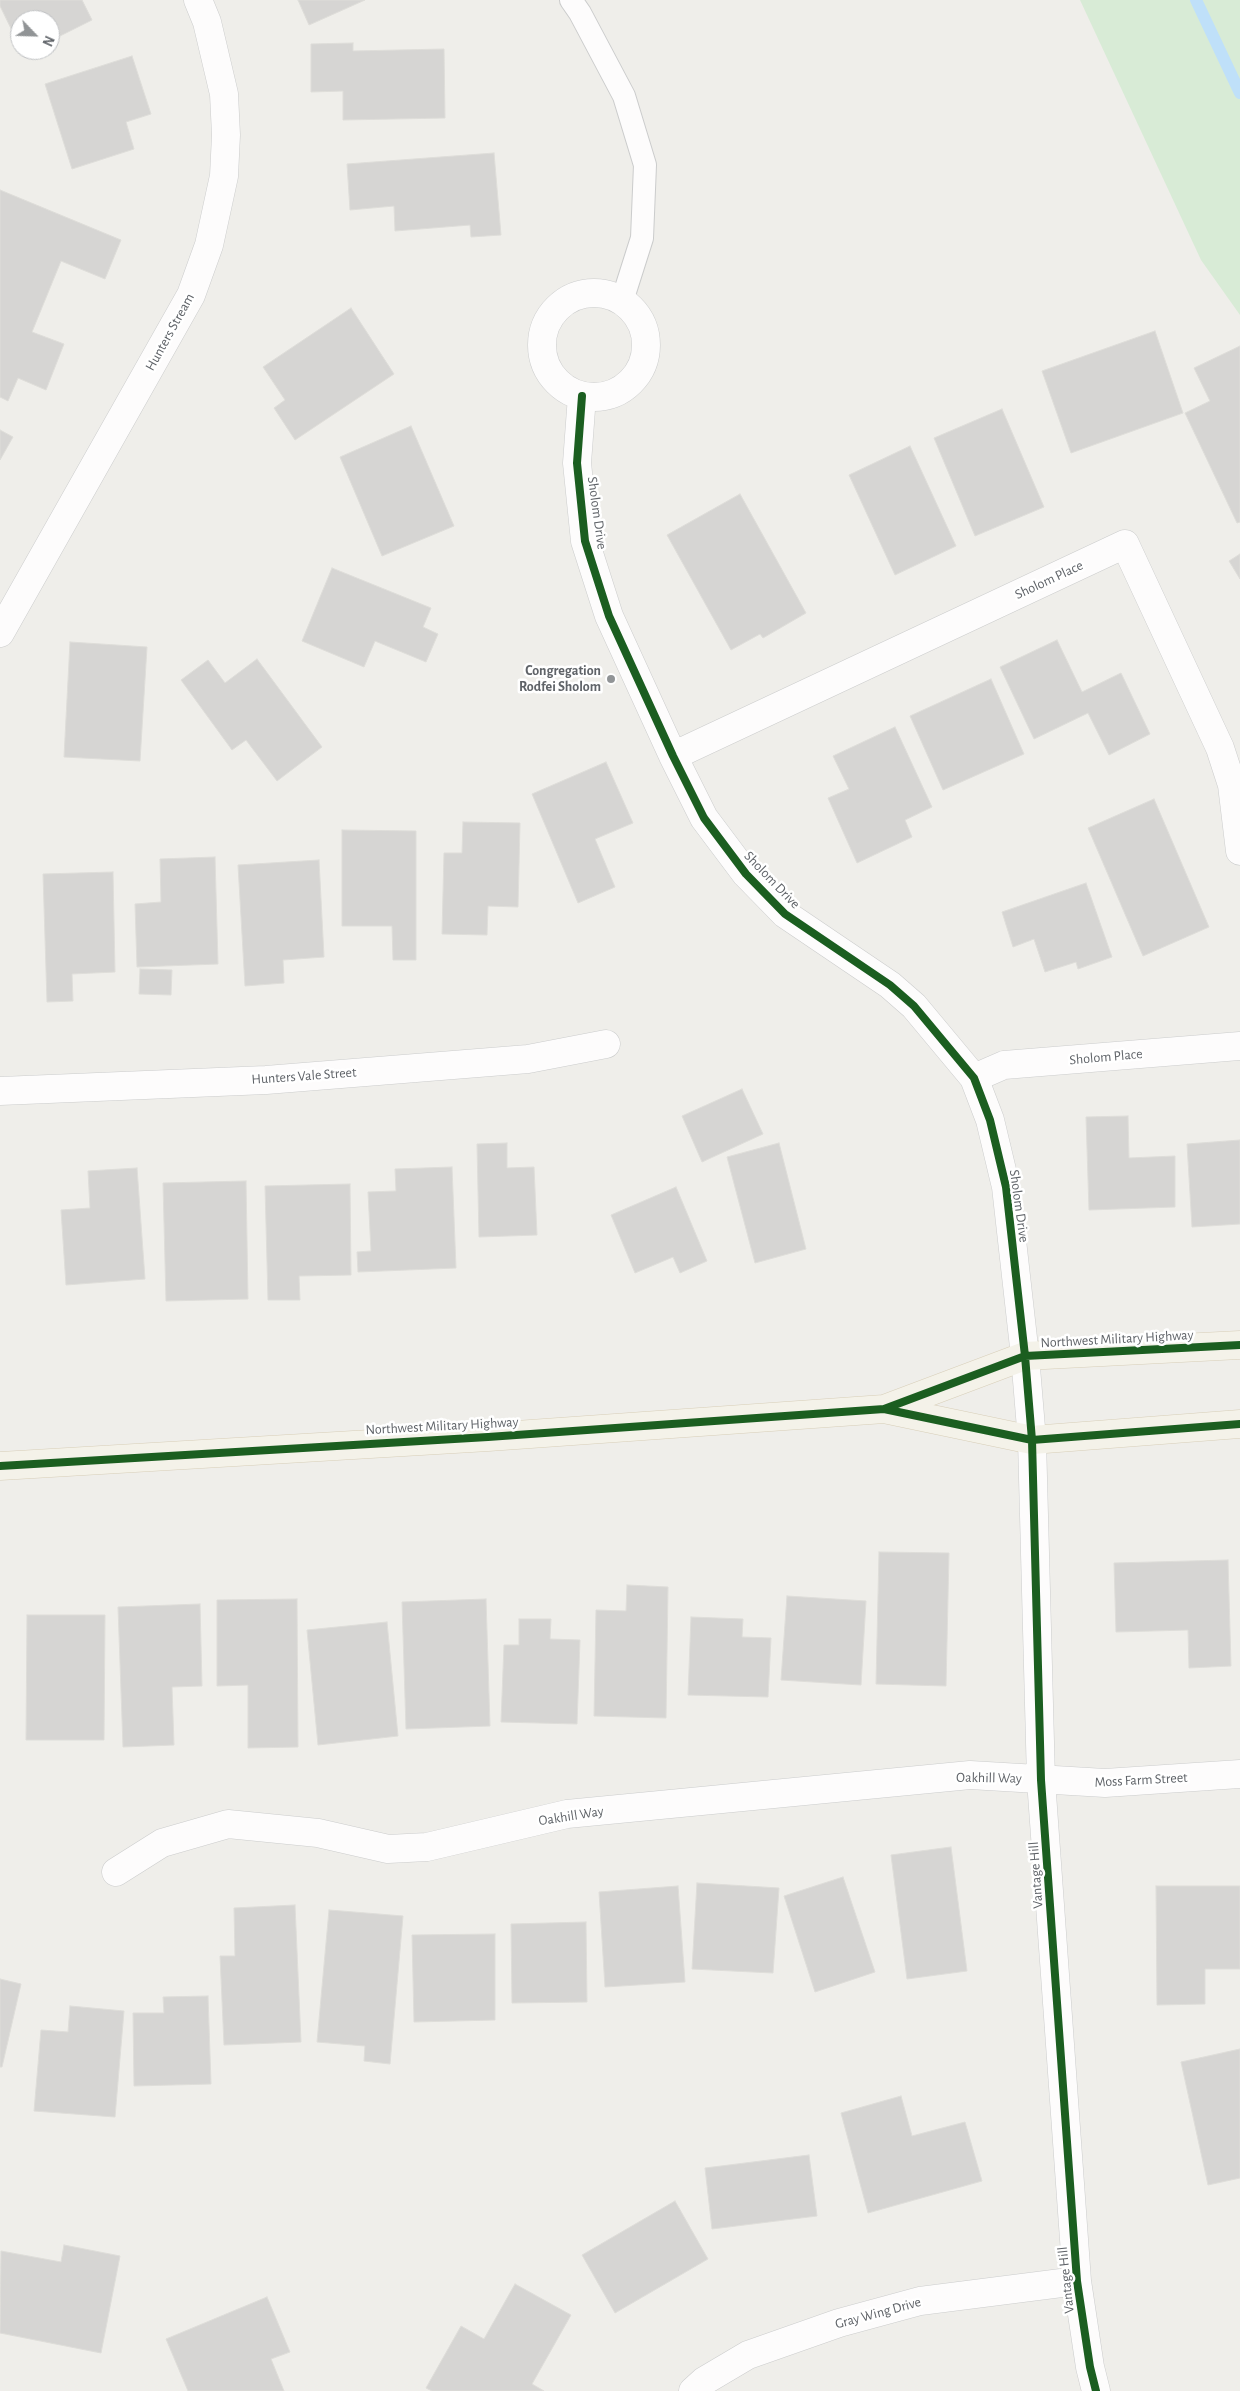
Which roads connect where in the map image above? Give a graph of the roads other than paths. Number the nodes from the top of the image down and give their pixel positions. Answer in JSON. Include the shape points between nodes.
{"nodes":[{"id":1,"x":198,"y":0,"type":"edge"},
{"id":2,"x":571,"y":0,"type":"edge"},
{"id":3,"x":622,"y":301,"type":"junction"},
{"id":4,"x":582,"y":396,"type":"junction"},
{"id":5,"x":0,"y":633,"type":"edge"},
{"id":6,"x":673,"y":756,"type":"junction"},
{"id":7,"x":1240,"y":851,"type":"edge"},
{"id":8,"x":606,"y":1044,"type":"dead end"},
{"id":9,"x":1240,"y":1046,"type":"edge"},
{"id":10,"x":974,"y":1078,"type":"junction"},
{"id":11,"x":0,"y":1091,"type":"edge"},
{"id":12,"x":1240,"y":1345,"type":"edge"},
{"id":13,"x":1025,"y":1356,"type":"junction"},
{"id":14,"x":884,"y":1410,"type":"junction"},
{"id":15,"x":1240,"y":1424,"type":"edge"},
{"id":16,"x":1032,"y":1440,"type":"junction"},
{"id":17,"x":0,"y":1466,"type":"edge"},
{"id":18,"x":1240,"y":1774,"type":"edge"},
{"id":19,"x":1041,"y":1780,"type":"junction"},
{"id":20,"x":116,"y":1872,"type":"dead end"},
{"id":21,"x":1078,"y":2281,"type":"junction"},
{"id":22,"x":693,"y":2391,"type":"edge"},
{"id":23,"x":1096,"y":2391,"type":"edge"}],
"edges":[{"from":1,"to":5,"type":"street","name":"Hunters Stream","via":[[208,22],[224,94],[226,135],[224,176],[209,245],[191,295]]},
{"from":2,"to":3,"type":"lane","via":[[624,96],[646,164],[642,238]]},
{"from":3,"to":4,"type":"street","via":[[638,316],[646,336],[645,356],[636,375],[622,390],[602,397]]},
{"from":3,"to":4,"type":"street","via":[[606,293],[585,293],[566,300],[551,314],[543,333],[542,354],[549,372],[563,388]]},
{"from":4,"to":6,"type":"street","name":"Sholom Drive","via":[[577,463],[585,541],[609,616]]},
{"from":6,"to":7,"type":"street","name":"Sholom Place","via":[[1125,544],[1220,748],[1232,786]]},
{"from":6,"to":10,"type":"street","name":"Sholom Drive","via":[[704,818],[746,874],[785,914],[890,985],[914,1006]]},
{"from":8,"to":11,"type":"street","name":"Hunters Vale Street","via":[[528,1059],[266,1080]]},
{"from":9,"to":10,"type":"street","name":"Sholom Place","via":[[1004,1065]]},
{"from":10,"to":13,"type":"street","name":"Sholom Drive","via":[[990,1120],[1006,1187]]},
{"from":12,"to":13,"type":"main road","name":"Northwest Military Highway"},
{"from":13,"to":14,"type":"main road","name":"Northwest Military Highway"},
{"from":13,"to":16,"type":"street","name":"Vantage Hill"},
{"from":14,"to":16,"type":"main road","name":"Northwest Military Highway"},
{"from":14,"to":17,"type":"main road","name":"Northwest Military Highway"},
{"from":15,"to":16,"type":"main road","name":"Northwest Military Highway"},
{"from":16,"to":19,"type":"street","name":"Vantage Hill"},
{"from":18,"to":19,"type":"street","name":"Moss Farm Street","via":[[1105,1783]]},
{"from":19,"to":20,"type":"street","name":"Oakhill Way","via":[[970,1775],[567,1814],[427,1847],[388,1849],[318,1833],[228,1824],[162,1843]]},
{"from":19,"to":21,"type":"street","name":"Vantage Hill"},
{"from":21,"to":22,"type":"street","name":"Gray Wing Drive","via":[[920,2301],[839,2323],[748,2355]]},
{"from":21,"to":23,"type":"street","name":"Vantage Hill"}]}
